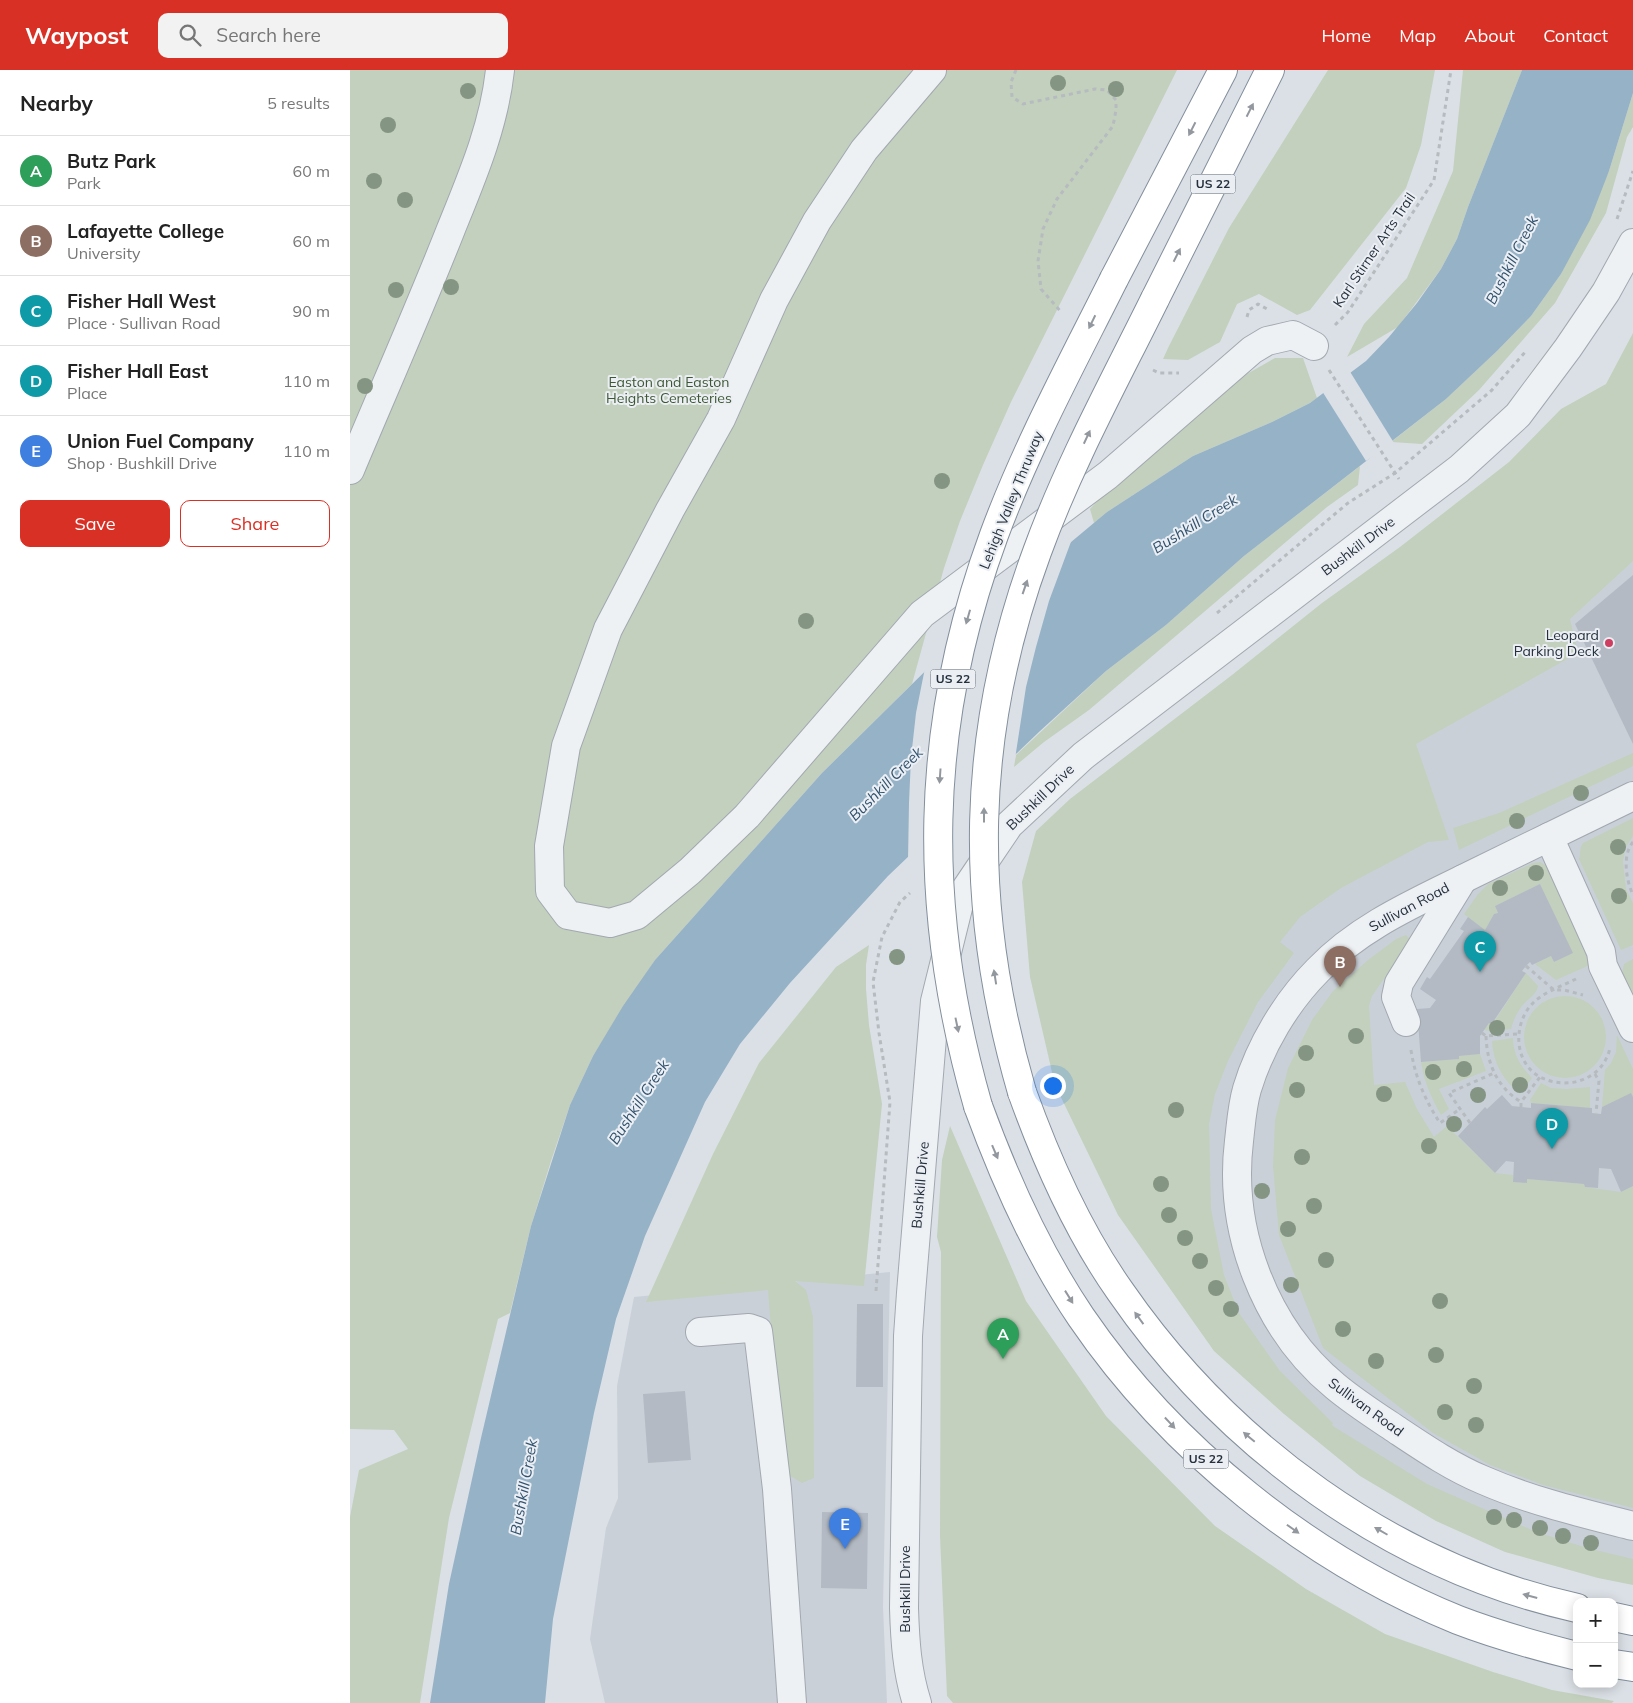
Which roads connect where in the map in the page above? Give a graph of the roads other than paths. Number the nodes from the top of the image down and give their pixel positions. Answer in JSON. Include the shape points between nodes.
{"nodes":[{"id":1,"x":500,"y":70,"type":"edge"},
{"id":2,"x":932,"y":70,"type":"edge"},
{"id":3,"x":1223,"y":70,"type":"edge"},
{"id":4,"x":1270,"y":70,"type":"edge"},
{"id":5,"x":1633,"y":243,"type":"edge"},
{"id":6,"x":1314,"y":346,"type":"road end"},
{"id":7,"x":350,"y":470,"type":"edge"},
{"id":8,"x":1633,"y":796,"type":"edge"},
{"id":9,"x":1549,"y":837,"type":"junction"},
{"id":10,"x":1462,"y":879,"type":"junction"},
{"id":11,"x":1406,"y":1022,"type":"road end"},
{"id":12,"x":1622,"y":1035,"type":"edge"},
{"id":13,"x":700,"y":1332,"type":"dead end"},
{"id":14,"x":1633,"y":1526,"type":"edge"},
{"id":15,"x":1573,"y":1607,"type":"edge"},
{"id":16,"x":1573,"y":1655,"type":"edge"},
{"id":17,"x":1618,"y":1665,"type":"edge"},
{"id":18,"x":1633,"y":1667,"type":"edge"},
{"id":19,"x":792,"y":1703,"type":"edge"},
{"id":20,"x":917,"y":1703,"type":"edge"}],
"edges":[{"from":1,"to":7,"type":"street","via":[[485,142],[430,283]]},
{"from":2,"to":6,"type":"street","via":[[864,150],[817,220],[774,300],[721,419],[608,629],[566,746],[548,846],[550,891],[568,915],[610,923],[637,915],[748,816],[922,614],[1108,475],[1252,350],[1267,341],[1293,335]]},
{"from":3,"to":16,"type":"highway","name":"Lehigh Valley Thruway","number":"US 22","one_way":true,"bridge":true,"via":[[1045,418],[995,534],[965,628],[946,718],[938,821],[942,927],[966,1065],[978,1106],[1029,1229],[1081,1316],[1143,1395],[1216,1469],[1256,1502],[1333,1556],[1416,1601],[1504,1636]]},
{"from":15,"to":4,"type":"highway","number":"US 22","one_way":true,"bridge":true,"via":[[1476,1578],[1396,1540],[1320,1492],[1246,1435],[1211,1400],[1148,1330],[1119,1290],[1070,1208],[1022,1092],[1002,1013],[988,930],[984,806],[999,682],[1023,593],[1086,438]]},
{"from":5,"to":20,"type":"street","name":"Bushkill Drive","via":[[1606,292],[1518,415],[1459,469],[1083,756],[1009,825],[961,896],[935,1001],[908,1336],[904,1608],[906,1653]]},
{"from":8,"to":9,"type":"street","name":"Sullivan Road"},
{"from":9,"to":10,"type":"street","name":"Sullivan Road"},
{"from":9,"to":12,"type":"street","via":[[1601,952]]},
{"from":10,"to":11,"type":"street","via":[[1398,983],[1396,997]]},
{"from":10,"to":14,"type":"street","name":"Sullivan Road","via":[[1367,928],[1318,969],[1288,1005],[1246,1090],[1241,1119],[1237,1196],[1249,1255],[1279,1321],[1308,1359],[1335,1386],[1384,1422],[1482,1480],[1537,1500]]},
{"from":13,"to":19,"type":"street","via":[[749,1328],[758,1331],[777,1489]]},
{"from":17,"to":18,"type":"highway"}]}
